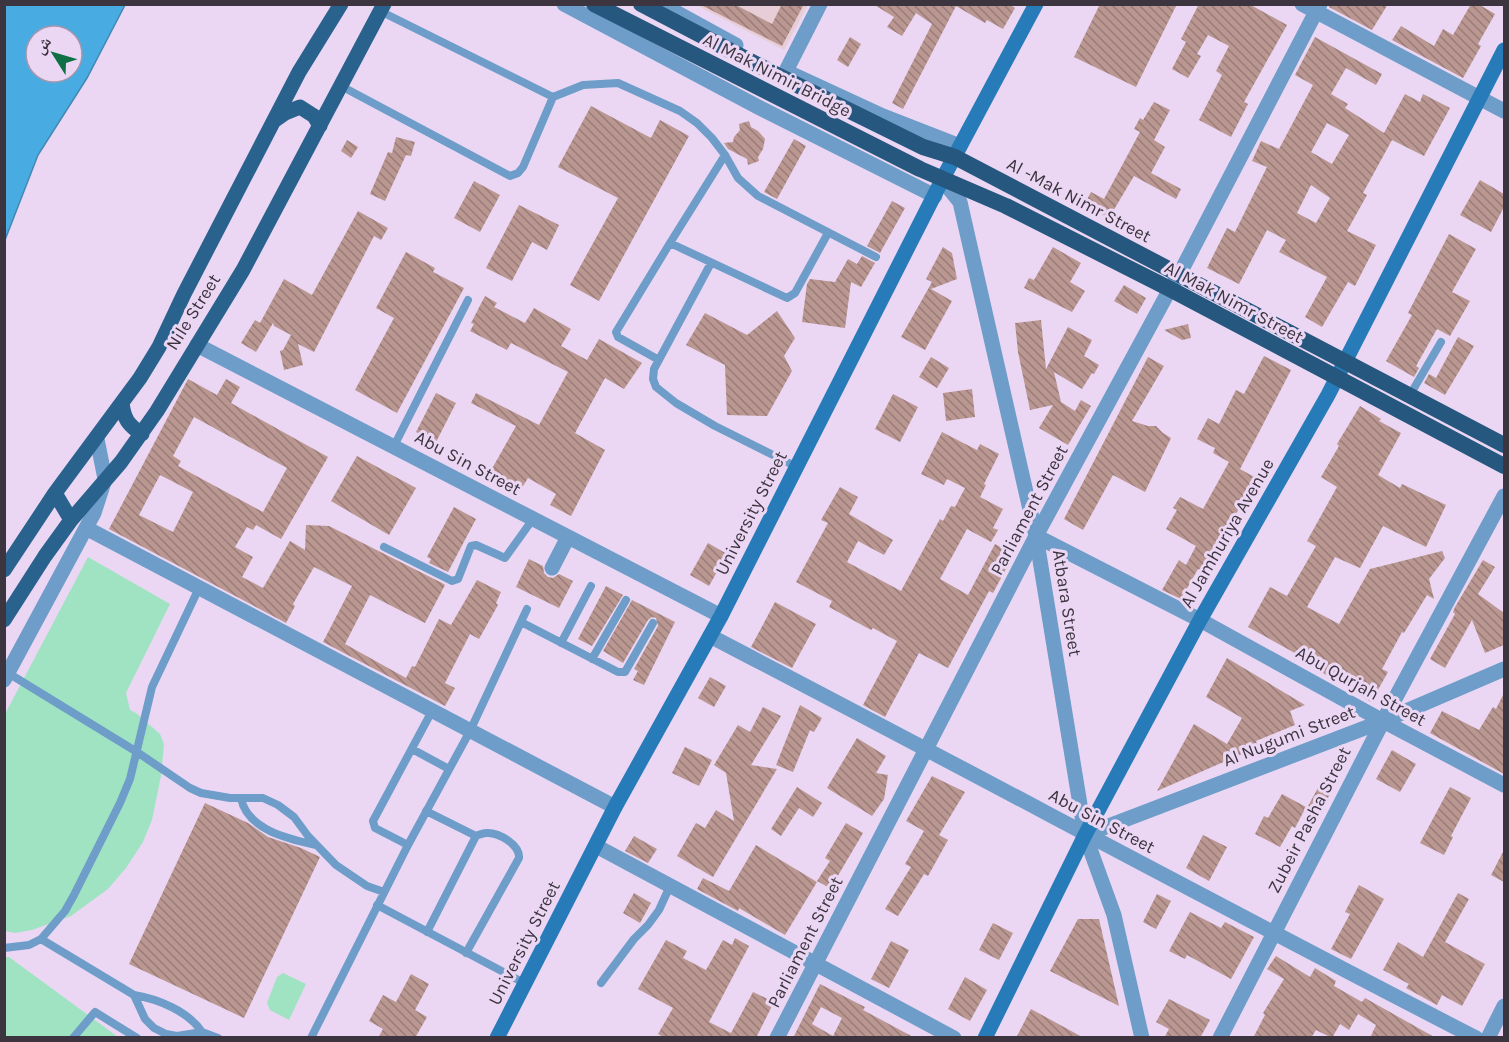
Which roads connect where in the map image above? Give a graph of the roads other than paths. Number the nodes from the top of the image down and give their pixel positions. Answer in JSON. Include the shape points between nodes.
{"nodes":[{"id":1,"x":341,"y":4,"type":"edge"},
{"id":2,"x":564,"y":4,"type":"edge"},
{"id":3,"x":594,"y":4,"type":"edge"},
{"id":4,"x":641,"y":4,"type":"edge"},
{"id":5,"x":661,"y":4,"type":"edge"},
{"id":6,"x":820,"y":4,"type":"edge"},
{"id":7,"x":1036,"y":4,"type":"edge"},
{"id":8,"x":1313,"y":7,"type":"edge"},
{"id":9,"x":382,"y":8,"type":"edge"},
{"id":10,"x":1504,"y":50,"type":"edge"},
{"id":11,"x":786,"y":71,"type":"junction"},
{"id":12,"x":341,"y":87,"type":"junction"},
{"id":13,"x":553,"y":97,"type":"junction"},
{"id":14,"x":1479,"y":98,"type":"junction"},
{"id":15,"x":1504,"y":111,"type":"edge"},
{"id":16,"x":273,"y":122,"type":"junction"},
{"id":17,"x":320,"y":126,"type":"junction"},
{"id":18,"x":958,"y":151,"type":"junction"},
{"id":19,"x":725,"y":154,"type":"junction"},
{"id":20,"x":942,"y":180,"type":"junction"},
{"id":21,"x":935,"y":196,"type":"junction"},
{"id":22,"x":828,"y":232,"type":"junction"},
{"id":23,"x":670,"y":243,"type":"junction"},
{"id":24,"x":876,"y":257,"type":"dead end"},
{"id":25,"x":711,"y":263,"type":"junction"},
{"id":26,"x":1175,"y":282,"type":"junction"},
{"id":27,"x":468,"y":300,"type":"dead end"},
{"id":28,"x":1441,"y":342,"type":"dead end"},
{"id":29,"x":197,"y":345,"type":"junction"},
{"id":30,"x":659,"y":360,"type":"junction"},
{"id":31,"x":1344,"y":362,"type":"junction"},
{"id":32,"x":1336,"y":377,"type":"junction"},
{"id":33,"x":1410,"y":395,"type":"junction"},
{"id":34,"x":122,"y":403,"type":"junction"},
{"id":35,"x":142,"y":434,"type":"junction"},
{"id":36,"x":97,"y":439,"type":"junction"},
{"id":37,"x":394,"y":446,"type":"junction"},
{"id":38,"x":1504,"y":446,"type":"edge"},
{"id":39,"x":1504,"y":466,"type":"edge"},
{"id":40,"x":797,"y":467,"type":"junction"},
{"id":41,"x":105,"y":479,"type":"junction"},
{"id":42,"x":55,"y":493,"type":"junction"},
{"id":43,"x":1504,"y":496,"type":"edge"},
{"id":44,"x":534,"y":519,"type":"junction"},
{"id":45,"x":71,"y":520,"type":"junction"},
{"id":46,"x":86,"y":528,"type":"junction"},
{"id":47,"x":1036,"y":536,"type":"junction"},
{"id":48,"x":568,"y":537,"type":"junction"},
{"id":49,"x":384,"y":547,"type":"dead end"},
{"id":50,"x":552,"y":568,"type":"dead end"},
{"id":51,"x":4,"y":570,"type":"edge"},
{"id":52,"x":591,"y":585,"type":"dead end"},
{"id":53,"x":199,"y":588,"type":"junction"},
{"id":54,"x":626,"y":600,"type":"dead end"},
{"id":55,"x":527,"y":609,"type":"dead end"},
{"id":56,"x":721,"y":616,"type":"junction"},
{"id":57,"x":4,"y":620,"type":"edge"},
{"id":58,"x":1200,"y":620,"type":"junction"},
{"id":59,"x":521,"y":622,"type":"junction"},
{"id":60,"x":653,"y":623,"type":"dead end"},
{"id":61,"x":710,"y":636,"type":"junction"},
{"id":62,"x":561,"y":643,"type":"junction"},
{"id":63,"x":592,"y":659,"type":"junction"},
{"id":64,"x":1504,"y":669,"type":"edge"},
{"id":65,"x":6,"y":677,"type":"edge"},
{"id":66,"x":432,"y":711,"type":"junction"},
{"id":67,"x":1383,"y":721,"type":"junction"},
{"id":68,"x":470,"y":731,"type":"junction"},
{"id":69,"x":926,"y":749,"type":"junction"},
{"id":70,"x":412,"y":750,"type":"junction"},
{"id":71,"x":137,"y":752,"type":"junction"},
{"id":72,"x":449,"y":769,"type":"junction"},
{"id":73,"x":1504,"y":785,"type":"edge"},
{"id":74,"x":241,"y":798,"type":"junction"},
{"id":75,"x":615,"y":807,"type":"junction"},
{"id":76,"x":426,"y":812,"type":"junction"},
{"id":77,"x":1085,"y":835,"type":"junction"},
{"id":78,"x":476,"y":836,"type":"junction"},
{"id":79,"x":316,"y":845,"type":"junction"},
{"id":80,"x":408,"y":845,"type":"junction"},
{"id":81,"x":596,"y":846,"type":"junction"},
{"id":82,"x":670,"y":886,"type":"junction"},
{"id":83,"x":384,"y":892,"type":"junction"},
{"id":84,"x":377,"y":906,"type":"junction"},
{"id":85,"x":427,"y":932,"type":"junction"},
{"id":86,"x":1272,"y":933,"type":"junction"},
{"id":87,"x":41,"y":939,"type":"junction"},
{"id":88,"x":4,"y":948,"type":"edge"},
{"id":89,"x":466,"y":953,"type":"junction"},
{"id":90,"x":816,"y":964,"type":"junction"},
{"id":91,"x":600,"y":982,"type":"dead end"},
{"id":92,"x":525,"y":984,"type":"junction"},
{"id":93,"x":134,"y":995,"type":"junction"},
{"id":94,"x":1504,"y":1006,"type":"edge"},
{"id":95,"x":202,"y":1032,"type":"junction"},
{"id":96,"x":73,"y":1038,"type":"edge"},
{"id":97,"x":137,"y":1038,"type":"edge"},
{"id":98,"x":218,"y":1038,"type":"edge"},
{"id":99,"x":311,"y":1038,"type":"edge"},
{"id":100,"x":497,"y":1038,"type":"edge"},
{"id":101,"x":777,"y":1038,"type":"edge"},
{"id":102,"x":954,"y":1038,"type":"edge"},
{"id":103,"x":985,"y":1038,"type":"edge"},
{"id":104,"x":1142,"y":1038,"type":"edge"},
{"id":105,"x":1220,"y":1038,"type":"edge"},
{"id":106,"x":1476,"y":1038,"type":"edge"},
{"id":107,"x":1488,"y":1038,"type":"edge"}],
"edges":[{"from":1,"to":16,"type":"main road","name":"Nile Street"},
{"from":2,"to":21,"type":"street"},
{"from":3,"to":20,"type":"highway","name":"Al Mak Nimir Bridge"},
{"from":4,"to":18,"type":"highway","name":"Al Mak Nimir Bridge","via":[[923,147]]},
{"from":5,"to":11,"type":"street"},
{"from":6,"to":11,"type":"street"},
{"from":7,"to":18,"type":"main road","name":"University Street"},
{"from":8,"to":14,"type":"street"},
{"from":8,"to":26,"type":"street","name":"Parliament Street"},
{"from":9,"to":12,"type":"main road","name":"Nile Street"},
{"from":9,"to":13,"type":"lane"},
{"from":10,"to":14,"type":"main road","name":"Al Jamhuriya Avenue"},
{"from":11,"to":18,"type":"street"},
{"from":12,"to":13,"type":"lane","via":[[510,176],[523,167]]},
{"from":12,"to":17,"type":"main road","name":"Nile Street"},
{"from":13,"to":19,"type":"lane","via":[[583,85],[618,83],[680,111],[697,123]]},
{"from":14,"to":15,"type":"street"},
{"from":14,"to":31,"type":"main road","name":"Al Jamhuriya Avenue"},
{"from":16,"to":17,"type":"main road","via":[[300,107],[314,116]]},
{"from":16,"to":34,"type":"main road","name":"Nile Street","via":[[159,347]]},
{"from":17,"to":29,"type":"main road","name":"Nile Street","via":[[243,270]]},
{"from":18,"to":20,"type":"main road","name":"University Street"},
{"from":18,"to":26,"type":"highway","name":"Al -Mak Nimr Street"},
{"from":19,"to":22,"type":"lane","via":[[738,178],[758,196]]},
{"from":19,"to":23,"type":"lane"},
{"from":20,"to":21,"type":"main road","name":"University Street"},
{"from":20,"to":26,"type":"highway","name":"Al Mak Nimr Street"},
{"from":20,"to":47,"type":"street","name":"Atbara Street","via":[[960,202]]},
{"from":21,"to":40,"type":"main road","name":"University Street"},
{"from":22,"to":24,"type":"lane"},
{"from":22,"to":25,"type":"lane","via":[[795,293],[787,298]]},
{"from":23,"to":25,"type":"lane"},
{"from":23,"to":30,"type":"lane","via":[[616,332],[618,337]]},
{"from":25,"to":30,"type":"lane"},
{"from":26,"to":31,"type":"highway","name":"Al -Mak Nimr Street"},
{"from":26,"to":32,"type":"highway","name":"Al Mak Nimr Street"},
{"from":26,"to":47,"type":"street","name":"Parliament Street"},
{"from":27,"to":37,"type":"lane"},
{"from":28,"to":33,"type":"lane"},
{"from":29,"to":35,"type":"main road","name":"Nile Street"},
{"from":29,"to":37,"type":"street","name":"Abu Sin Street"},
{"from":30,"to":40,"type":"lane","via":[[654,369],[656,387],[676,403]]},
{"from":31,"to":32,"type":"main road","name":"Al Jamhuriya Avenue"},
{"from":31,"to":33,"type":"highway","name":"Al -Mak Nimr Street"},
{"from":32,"to":39,"type":"highway","name":"Al Mak Nimr Street"},
{"from":32,"to":58,"type":"main road","name":"Al Jamhuriya Avenue"},
{"from":33,"to":38,"type":"highway","name":"Al -Mak Nimr Street"},
{"from":34,"to":35,"type":"main road","via":[[124,418]]},
{"from":34,"to":36,"type":"main road","name":"Nile Street"},
{"from":35,"to":41,"type":"main road","name":"Nile Street"},
{"from":36,"to":41,"type":"street"},
{"from":36,"to":42,"type":"main road","name":"Nile Street"},
{"from":37,"to":44,"type":"street","name":"Abu Sin Street"},
{"from":40,"to":56,"type":"main road","name":"University Street"},
{"from":41,"to":45,"type":"main road","name":"Nile Street"},
{"from":41,"to":46,"type":"street"},
{"from":42,"to":45,"type":"main road"},
{"from":42,"to":51,"type":"main road","name":"Nile Street"},
{"from":43,"to":67,"type":"street","name":"Zubeir Pasha Street"},
{"from":44,"to":48,"type":"street","name":"Abu Sin Street"},
{"from":44,"to":49,"type":"lane","via":[[505,558],[471,546],[458,579],[452,581]]},
{"from":45,"to":57,"type":"main road","name":"Nile Street"},
{"from":46,"to":53,"type":"street"},
{"from":46,"to":65,"type":"street"},
{"from":47,"to":58,"type":"street","name":"Abu Qurjah Street"},
{"from":47,"to":69,"type":"street","name":"Parliament Street"},
{"from":47,"to":77,"type":"street","name":"Atbara Street"},
{"from":48,"to":50,"type":"street"},
{"from":48,"to":56,"type":"street","name":"Abu Sin Street"},
{"from":52,"to":62,"type":"lane"},
{"from":53,"to":66,"type":"street"},
{"from":53,"to":71,"type":"lane","via":[[152,687]]},
{"from":54,"to":63,"type":"lane"},
{"from":55,"to":59,"type":"lane"},
{"from":56,"to":61,"type":"main road","name":"University Street"},
{"from":58,"to":67,"type":"street","name":"Abu Qurjah Street"},
{"from":58,"to":77,"type":"main road","name":"Al Jamhuriya Avenue"},
{"from":59,"to":62,"type":"lane"},
{"from":59,"to":68,"type":"lane"},
{"from":60,"to":63,"type":"lane","via":[[625,672]]},
{"from":61,"to":69,"type":"street","name":"Abu Sin Street"},
{"from":61,"to":75,"type":"main road","name":"University Street"},
{"from":62,"to":63,"type":"lane"},
{"from":64,"to":67,"type":"street","name":"Al Nugumi Street"},
{"from":65,"to":71,"type":"lane"},
{"from":66,"to":68,"type":"street"},
{"from":66,"to":70,"type":"lane"},
{"from":67,"to":73,"type":"street","name":"Abu Qurjah Street"},
{"from":67,"to":77,"type":"street","name":"Al Nugumi Street"},
{"from":67,"to":86,"type":"street","name":"Zubeir Pasha Street"},
{"from":68,"to":72,"type":"lane"},
{"from":68,"to":75,"type":"street"},
{"from":69,"to":77,"type":"street","name":"Abu Sin Street"},
{"from":69,"to":90,"type":"street","name":"Parliament Street"},
{"from":70,"to":72,"type":"lane"},
{"from":70,"to":80,"type":"lane","via":[[373,821],[375,828]]},
{"from":71,"to":74,"type":"lane","via":[[201,793]]},
{"from":71,"to":87,"type":"lane","via":[[120,803],[78,887],[65,911]]},
{"from":72,"to":76,"type":"lane"},
{"from":74,"to":79,"type":"lane","via":[[243,808],[254,820],[280,835]]},
{"from":74,"to":79,"type":"lane","via":[[263,798],[278,805]]},
{"from":75,"to":81,"type":"main road","name":"University Street"},
{"from":76,"to":78,"type":"lane"},
{"from":76,"to":80,"type":"lane"},
{"from":77,"to":86,"type":"street","name":"Abu Sin Street"},
{"from":77,"to":103,"type":"main road","name":"Al Jamhuriya Avenue"},
{"from":77,"to":104,"type":"street","name":"Atbara Street","via":[[1114,915]]},
{"from":78,"to":85,"type":"lane"},
{"from":78,"to":89,"type":"lane","via":[[496,834],[516,846],[519,858]]},
{"from":79,"to":83,"type":"lane","via":[[346,873]]},
{"from":80,"to":83,"type":"lane"},
{"from":81,"to":82,"type":"street"},
{"from":81,"to":92,"type":"main road","name":"University Street"},
{"from":82,"to":90,"type":"street"},
{"from":82,"to":91,"type":"lane","via":[[659,910]]},
{"from":83,"to":84,"type":"lane"},
{"from":84,"to":85,"type":"lane"},
{"from":84,"to":99,"type":"lane"},
{"from":85,"to":89,"type":"lane"},
{"from":86,"to":105,"type":"street","name":"Zubeir Pasha Street"},
{"from":86,"to":106,"type":"street","name":"Abu Sin Street"},
{"from":87,"to":88,"type":"lane"},
{"from":87,"to":93,"type":"lane"},
{"from":89,"to":92,"type":"lane"},
{"from":90,"to":101,"type":"street","name":"Parliament Street"},
{"from":90,"to":102,"type":"street"},
{"from":92,"to":100,"type":"main road","name":"University Street"},
{"from":93,"to":95,"type":"lane","via":[[157,1000],[187,1016]]},
{"from":93,"to":95,"type":"lane","via":[[145,1019],[154,1028],[177,1036]]},
{"from":94,"to":107,"type":"street"},
{"from":95,"to":98,"type":"lane"},
{"from":96,"to":97,"type":"lane","via":[[96,1012]]}]}
